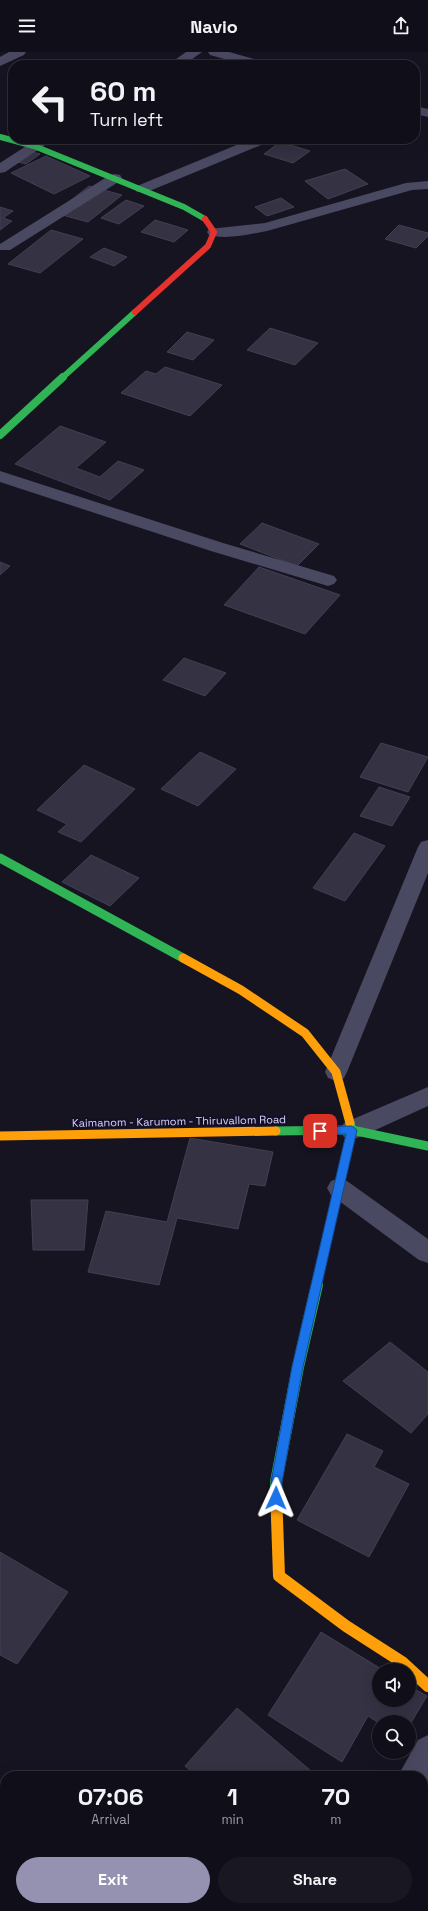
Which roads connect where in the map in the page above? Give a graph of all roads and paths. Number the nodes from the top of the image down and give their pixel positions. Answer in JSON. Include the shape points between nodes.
{"nodes":[{"id":1,"x":19,"y":52,"type":"edge"},
{"id":2,"x":195,"y":52,"type":"edge"},
{"id":3,"x":216,"y":52,"type":"edge"},
{"id":4,"x":183,"y":60,"type":"edge"},
{"id":5,"x":243,"y":60,"type":"edge"},
{"id":6,"x":0,"y":62,"type":"edge"},
{"id":7,"x":26,"y":144,"type":"edge"},
{"id":8,"x":38,"y":144,"type":"edge"},
{"id":9,"x":251,"y":144,"type":"edge"},
{"id":10,"x":34,"y":146,"type":"junction"},
{"id":11,"x":0,"y":170,"type":"edge"},
{"id":12,"x":115,"y":178,"type":"junction"},
{"id":13,"x":428,"y":185,"type":"edge"},
{"id":14,"x":142,"y":189,"type":"junction"},
{"id":15,"x":214,"y":232,"type":"junction"},
{"id":16,"x":5,"y":247,"type":"dead end"},
{"id":17,"x":0,"y":435,"type":"edge"},
{"id":18,"x":0,"y":476,"type":"edge"},
{"id":19,"x":328,"y":580,"type":"dead end"},
{"id":20,"x":428,"y":847,"type":"edge"},
{"id":21,"x":0,"y":858,"type":"edge"},
{"id":22,"x":336,"y":1072,"type":"junction"},
{"id":23,"x":428,"y":1096,"type":"edge"},
{"id":24,"x":352,"y":1130,"type":"junction"},
{"id":25,"x":0,"y":1136,"type":"edge"},
{"id":26,"x":428,"y":1146,"type":"edge"},
{"id":27,"x":339,"y":1188,"type":"junction"},
{"id":28,"x":428,"y":1253,"type":"edge"},
{"id":29,"x":428,"y":1686,"type":"edge"},
{"id":30,"x":428,"y":1750,"type":"edge"},
{"id":31,"x":416,"y":1771,"type":"edge"}],
"edges":[{"from":1,"to":6,"type":"street"},
{"from":2,"to":4,"type":"street"},
{"from":3,"to":5,"type":"street"},
{"from":7,"to":10,"type":"street"},
{"from":8,"to":10,"type":"street"},
{"from":9,"to":14,"type":"street"},
{"from":10,"to":11,"type":"street"},
{"from":10,"to":12,"type":"street"},
{"from":12,"to":14,"type":"street"},
{"from":12,"to":16,"type":"street"},
{"from":13,"to":15,"type":"street","via":[[411,186],[267,227]]},
{"from":14,"to":15,"type":"street","via":[[205,219]]},
{"from":15,"to":17,"type":"street","via":[[208,246]]},
{"from":18,"to":19,"type":"street","via":[[217,547]]},
{"from":20,"to":22,"type":"street"},
{"from":21,"to":22,"type":"street","via":[[241,990],[305,1033]]},
{"from":22,"to":24,"type":"street"},
{"from":23,"to":24,"type":"street"},
{"from":24,"to":25,"type":"street","name":"Kaimanom - Karumom - Thiruvallom Road"},
{"from":24,"to":26,"type":"street","name":"Kaimanom - Karumom - Thiruvallom Road"},
{"from":24,"to":27,"type":"street"},
{"from":27,"to":28,"type":"street"},
{"from":27,"to":29,"type":"street","via":[[298,1367],[276,1482],[279,1576],[346,1626],[402,1662]]},
{"from":30,"to":31,"type":"street"}]}
